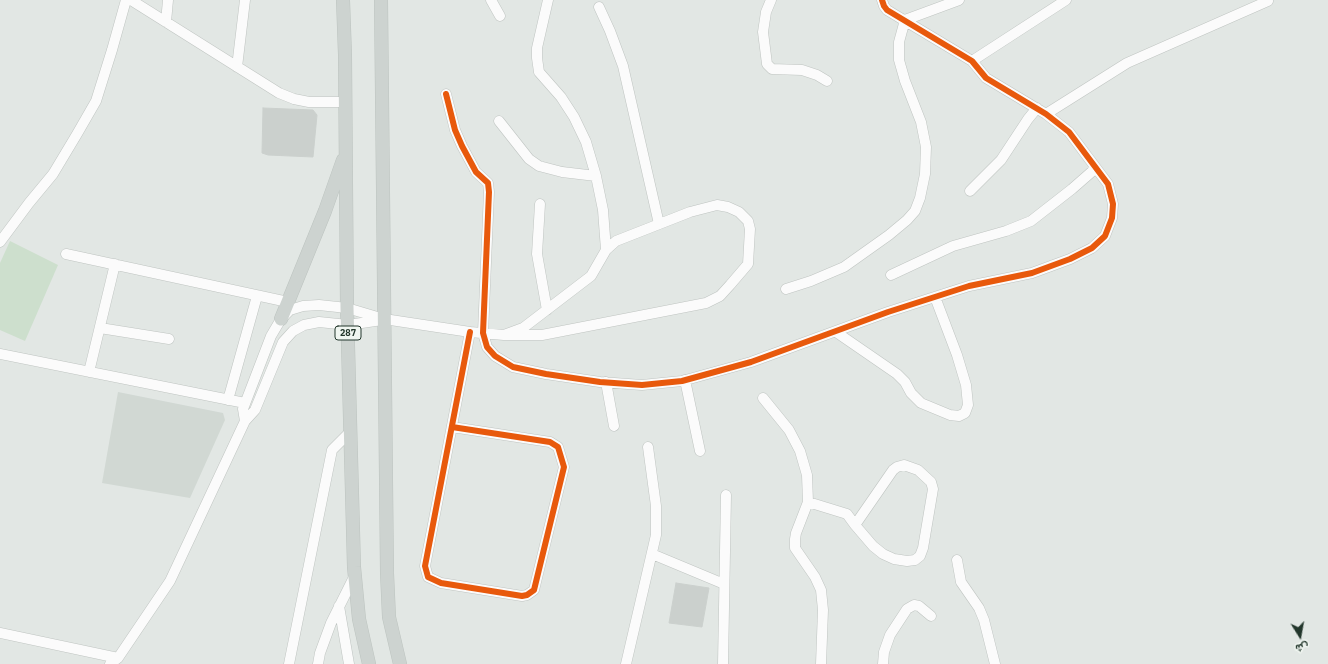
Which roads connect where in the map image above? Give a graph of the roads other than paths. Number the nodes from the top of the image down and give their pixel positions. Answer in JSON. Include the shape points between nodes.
{"nodes":[{"id":1,"x":126,"y":0,"type":"edge"},
{"id":2,"x":131,"y":0,"type":"edge"},
{"id":3,"x":168,"y":0,"type":"edge"},
{"id":4,"x":244,"y":0,"type":"edge"},
{"id":5,"x":344,"y":0,"type":"edge"},
{"id":6,"x":381,"y":0,"type":"edge"},
{"id":7,"x":491,"y":0,"type":"edge"},
{"id":8,"x":548,"y":0,"type":"edge"},
{"id":9,"x":771,"y":0,"type":"edge"},
{"id":10,"x":882,"y":0,"type":"edge"},
{"id":11,"x":959,"y":0,"type":"edge"},
{"id":12,"x":1066,"y":0,"type":"edge"},
{"id":13,"x":1267,"y":0,"type":"edge"},
{"id":14,"x":599,"y":7,"type":"dead end"},
{"id":15,"x":500,"y":16,"type":"dead end"},
{"id":16,"x":905,"y":20,"type":"junction"},
{"id":17,"x":166,"y":22,"type":"junction"},
{"id":18,"x":972,"y":61,"type":"junction"},
{"id":19,"x":237,"y":67,"type":"junction"},
{"id":20,"x":827,"y":81,"type":"dead end"},
{"id":21,"x":446,"y":94,"type":"dead end"},
{"id":22,"x":346,"y":102,"type":"junction"},
{"id":23,"x":1037,"y":108,"type":"junction"},
{"id":24,"x":1046,"y":114,"type":"junction"},
{"id":25,"x":499,"y":121,"type":"dead end"},
{"id":26,"x":346,"y":150,"type":"junction"},
{"id":27,"x":1096,"y":168,"type":"junction"},
{"id":28,"x":596,"y":176,"type":"junction"},
{"id":29,"x":970,"y":191,"type":"dead end"},
{"id":30,"x":540,"y":204,"type":"dead end"},
{"id":31,"x":659,"y":224,"type":"junction"},
{"id":32,"x":0,"y":242,"type":"edge"},
{"id":33,"x":606,"y":250,"type":"junction"},
{"id":34,"x":66,"y":254,"type":"dead end"},
{"id":35,"x":115,"y":264,"type":"junction"},
{"id":36,"x":891,"y":275,"type":"dead end"},
{"id":37,"x":786,"y":289,"type":"dead end"},
{"id":38,"x":257,"y":296,"type":"junction"},
{"id":39,"x":935,"y":297,"type":"junction"},
{"id":40,"x":288,"y":302,"type":"junction"},
{"id":41,"x":347,"y":308,"type":"junction"},
{"id":42,"x":547,"y":310,"type":"junction"},
{"id":43,"x":281,"y":319,"type":"junction"},
{"id":44,"x":384,"y":319,"type":"junction"},
{"id":45,"x":348,"y":325,"type":"junction"},
{"id":46,"x":100,"y":328,"type":"junction"},
{"id":47,"x":470,"y":332,"type":"junction"},
{"id":48,"x":836,"y":332,"type":"junction"},
{"id":49,"x":483,"y":333,"type":"junction"},
{"id":50,"x":504,"y":335,"type":"junction"},
{"id":51,"x":169,"y":339,"type":"dead end"},
{"id":52,"x":0,"y":354,"type":"edge"},
{"id":53,"x":89,"y":372,"type":"junction"},
{"id":54,"x":685,"y":380,"type":"junction"},
{"id":55,"x":606,"y":382,"type":"junction"},
{"id":56,"x":763,"y":398,"type":"dead end"},
{"id":57,"x":228,"y":400,"type":"junction"},
{"id":58,"x":245,"y":403,"type":"junction"},
{"id":59,"x":245,"y":422,"type":"junction"},
{"id":60,"x":614,"y":426,"type":"dead end"},
{"id":61,"x":452,"y":427,"type":"junction"},
{"id":62,"x":351,"y":431,"type":"junction"},
{"id":63,"x":648,"y":447,"type":"dead end"},
{"id":64,"x":700,"y":451,"type":"dead end"},
{"id":65,"x":726,"y":495,"type":"dead end"},
{"id":66,"x":808,"y":502,"type":"junction"},
{"id":67,"x":854,"y":525,"type":"junction"},
{"id":68,"x":652,"y":554,"type":"junction"},
{"id":69,"x":957,"y":560,"type":"dead end"},
{"id":70,"x":355,"y":575,"type":"junction"},
{"id":71,"x":724,"y":584,"type":"junction"},
{"id":72,"x":339,"y":606,"type":"junction"},
{"id":73,"x":931,"y":616,"type":"dead end"},
{"id":74,"x":0,"y":633,"type":"edge"},
{"id":75,"x":114,"y":661,"type":"edge"},
{"id":76,"x":289,"y":664,"type":"edge"},
{"id":77,"x":318,"y":664,"type":"edge"},
{"id":78,"x":349,"y":664,"type":"edge"},
{"id":79,"x":369,"y":664,"type":"edge"},
{"id":80,"x":400,"y":664,"type":"edge"},
{"id":81,"x":626,"y":664,"type":"edge"},
{"id":82,"x":723,"y":664,"type":"edge"},
{"id":83,"x":821,"y":664,"type":"edge"},
{"id":84,"x":882,"y":664,"type":"edge"},
{"id":85,"x":994,"y":664,"type":"edge"}],
"edges":[{"from":1,"to":32,"type":"street","via":[[96,101],[52,174]]},
{"from":2,"to":17,"type":"street"},
{"from":3,"to":17,"type":"street"},
{"from":4,"to":19,"type":"street"},
{"from":5,"to":22,"type":"main road","number":"287"},
{"from":6,"to":44,"type":"main road"},
{"from":7,"to":15,"type":"street"},
{"from":8,"to":28,"type":"street","via":[[537,48],[539,72],[561,97],[574,117],[586,142]]},
{"from":9,"to":20,"type":"street","via":[[763,32],[767,64],[772,69],[802,70]]},
{"from":10,"to":16,"type":"street","via":[[887,10]]},
{"from":11,"to":16,"type":"street"},
{"from":12,"to":18,"type":"street"},
{"from":13,"to":24,"type":"street","via":[[1127,63]]},
{"from":14,"to":31,"type":"street","via":[[623,66]]},
{"from":16,"to":18,"type":"street"},
{"from":16,"to":37,"type":"street","via":[[899,42],[900,60],[905,81],[921,122],[926,147],[925,174],[915,211],[889,235],[844,267]]},
{"from":17,"to":19,"type":"street"},
{"from":18,"to":23,"type":"street","via":[[986,78]]},
{"from":19,"to":22,"type":"street","via":[[279,93],[294,99],[309,102]]},
{"from":21,"to":49,"type":"street","via":[[462,146],[476,172],[488,183]]},
{"from":22,"to":26,"type":"main road","number":"287"},
{"from":23,"to":24,"type":"street"},
{"from":23,"to":29,"type":"street","via":[[1001,160]]},
{"from":24,"to":27,"type":"street","via":[[1069,132]]},
{"from":25,"to":28,"type":"street","via":[[529,159],[539,166]]},
{"from":26,"to":40,"type":"main road","via":[[325,211]]},
{"from":26,"to":41,"type":"main road","number":"287"},
{"from":27,"to":36,"type":"street","via":[[1031,221],[953,246]]},
{"from":27,"to":39,"type":"street","via":[[1108,184],[1113,204],[1112,218],[1105,236],[1092,248],[1032,273],[969,286]]},
{"from":28,"to":33,"type":"street","via":[[603,210]]},
{"from":30,"to":42,"type":"street","via":[[538,254]]},
{"from":31,"to":33,"type":"street","via":[[616,241]]},
{"from":31,"to":50,"type":"street","via":[[717,205],[728,207],[739,212],[748,221],[748,264],[720,296],[706,303],[542,335]]},
{"from":33,"to":42,"type":"street","via":[[591,276]]},
{"from":34,"to":35,"type":"street"},
{"from":35,"to":38,"type":"street"},
{"from":35,"to":46,"type":"street"},
{"from":38,"to":40,"type":"street"},
{"from":38,"to":57,"type":"street"},
{"from":39,"to":48,"type":"street"},
{"from":39,"to":48,"type":"street","via":[[966,385],[968,405],[965,413],[959,416],[921,403],[897,374]]},
{"from":40,"to":43,"type":"main road"},
{"from":41,"to":43,"type":"street","via":[[303,306],[290,310]]},
{"from":41,"to":44,"type":"street"},
{"from":41,"to":45,"type":"main road","number":"287"},
{"from":42,"to":50,"type":"street","via":[[523,328]]},
{"from":43,"to":58,"type":"street","via":[[271,336]]},
{"from":44,"to":45,"type":"street"},
{"from":44,"to":47,"type":"street"},
{"from":44,"to":80,"type":"main road","via":[[387,573],[389,616]]},
{"from":45,"to":59,"type":"street","via":[[319,322],[304,325],[293,331],[283,342],[254,410]]},
{"from":45,"to":62,"type":"main road","number":"287"},
{"from":46,"to":51,"type":"street"},
{"from":46,"to":53,"type":"street"},
{"from":47,"to":49,"type":"street"},
{"from":47,"to":61,"type":"street"},
{"from":48,"to":54,"type":"street","via":[[751,362]]},
{"from":49,"to":50,"type":"street"},
{"from":49,"to":55,"type":"street","via":[[487,347],[495,356],[513,367]]},
{"from":52,"to":53,"type":"street"},
{"from":53,"to":57,"type":"street"},
{"from":54,"to":55,"type":"street","via":[[642,385]]},
{"from":54,"to":64,"type":"street"},
{"from":55,"to":60,"type":"street"},
{"from":56,"to":66,"type":"street","via":[[789,430],[800,451],[807,475]]},
{"from":57,"to":58,"type":"street"},
{"from":58,"to":59,"type":"street"},
{"from":59,"to":75,"type":"street","via":[[170,581]]},
{"from":61,"to":61,"type":"street","via":[[550,442],[558,447],[564,467],[534,590],[527,595],[441,583],[428,577],[425,566]]},
{"from":62,"to":70,"type":"main road","number":"287"},
{"from":62,"to":76,"type":"street","via":[[332,450]]},
{"from":63,"to":68,"type":"street","via":[[656,506],[656,535]]},
{"from":65,"to":71,"type":"street"},
{"from":66,"to":67,"type":"street","via":[[847,514]]},
{"from":66,"to":83,"type":"street","via":[[796,533],[795,548],[821,590]]},
{"from":67,"to":67,"type":"street","via":[[883,554],[907,561],[915,560],[923,548],[932,482],[918,470],[904,465],[897,467]]},
{"from":68,"to":71,"type":"street"},
{"from":68,"to":81,"type":"street"},
{"from":69,"to":85,"type":"street","via":[[961,582],[984,620]]},
{"from":70,"to":72,"type":"street"},
{"from":70,"to":79,"type":"main road","number":"287","via":[[359,619]]},
{"from":71,"to":82,"type":"street"},
{"from":72,"to":77,"type":"street"},
{"from":72,"to":78,"type":"street"},
{"from":73,"to":84,"type":"street","via":[[919,606],[914,605],[907,609],[890,635]]},
{"from":74,"to":75,"type":"street"}]}
